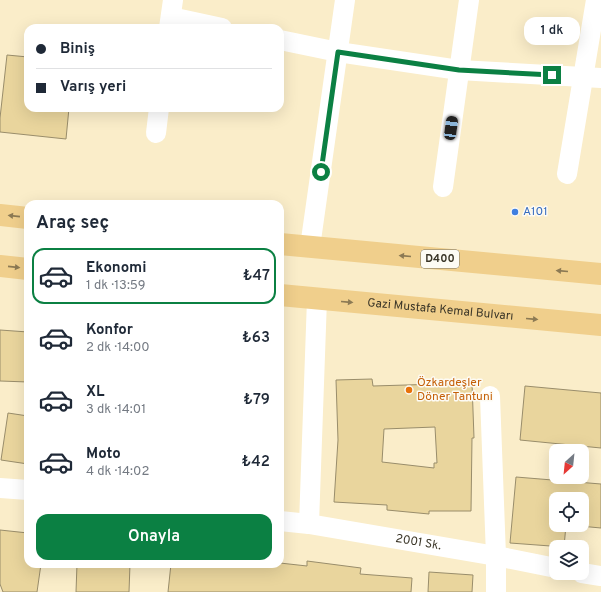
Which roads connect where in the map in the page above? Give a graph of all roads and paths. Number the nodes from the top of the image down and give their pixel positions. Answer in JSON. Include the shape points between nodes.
{"nodes":[{"id":1,"x":345,"y":0,"type":"edge"},
{"id":2,"x":469,"y":0,"type":"edge"},
{"id":3,"x":595,"y":1,"type":"edge"},
{"id":4,"x":171,"y":15,"type":"edge"},
{"id":5,"x":206,"y":24,"type":"edge"},
{"id":6,"x":284,"y":41,"type":"edge"},
{"id":7,"x":338,"y":52,"type":"junction"},
{"id":8,"x":459,"y":70,"type":"junction"},
{"id":9,"x":592,"y":77,"type":"edge"},
{"id":10,"x":159,"y":112,"type":"edge"},
{"id":11,"x":156,"y":133,"type":"dead end"},
{"id":12,"x":567,"y":174,"type":"dead end"},
{"id":13,"x":443,"y":187,"type":"dead end"},
{"id":14,"x":0,"y":215,"type":"edge"},
{"id":15,"x":24,"y":218,"type":"edge"},
{"id":16,"x":284,"y":244,"type":"edge"},
{"id":17,"x":310,"y":247,"type":"junction"},
{"id":18,"x":0,"y":266,"type":"edge"},
{"id":19,"x":24,"y":268,"type":"edge"},
{"id":20,"x":601,"y":274,"type":"edge"},
{"id":21,"x":284,"y":295,"type":"edge"},
{"id":22,"x":317,"y":299,"type":"junction"},
{"id":23,"x":601,"y":325,"type":"edge"},
{"id":24,"x":490,"y":396,"type":"dead end"},
{"id":25,"x":0,"y":488,"type":"edge"},
{"id":26,"x":24,"y":490,"type":"edge"},
{"id":27,"x":284,"y":521,"type":"edge"},
{"id":28,"x":309,"y":524,"type":"junction"},
{"id":29,"x":496,"y":556,"type":"junction"},
{"id":30,"x":549,"y":567,"type":"edge"},
{"id":31,"x":496,"y":592,"type":"edge"}],
"edges":[{"from":1,"to":7,"type":"street"},
{"from":2,"to":8,"type":"street"},
{"from":3,"to":9,"type":"street"},
{"from":4,"to":5,"type":"street"},
{"from":6,"to":7,"type":"street"},
{"from":7,"to":8,"type":"street"},
{"from":7,"to":17,"type":"street"},
{"from":8,"to":9,"type":"street"},
{"from":8,"to":13,"type":"street"},
{"from":9,"to":12,"type":"street"},
{"from":10,"to":11,"type":"street"},
{"from":15,"to":14,"type":"highway","one_way":true},
{"from":16,"to":17,"type":"highway","number":"D400"},
{"from":20,"to":17,"type":"highway","number":"D400","one_way":true},
{"from":18,"to":19,"type":"highway","one_way":true},
{"from":21,"to":22,"type":"highway","name":"Gazi Mustafa Kemal Bulvarı"},
{"from":22,"to":23,"type":"highway","name":"Gazi Mustafa Kemal Bulvarı","one_way":true},
{"from":22,"to":28,"type":"street"},
{"from":24,"to":29,"type":"street"},
{"from":25,"to":26,"type":"street"},
{"from":27,"to":28,"type":"street","name":"2001 Sk."},
{"from":28,"to":29,"type":"street","name":"2001 Sk."},
{"from":29,"to":30,"type":"street","name":"2001 Sk."},
{"from":29,"to":31,"type":"street"}]}
